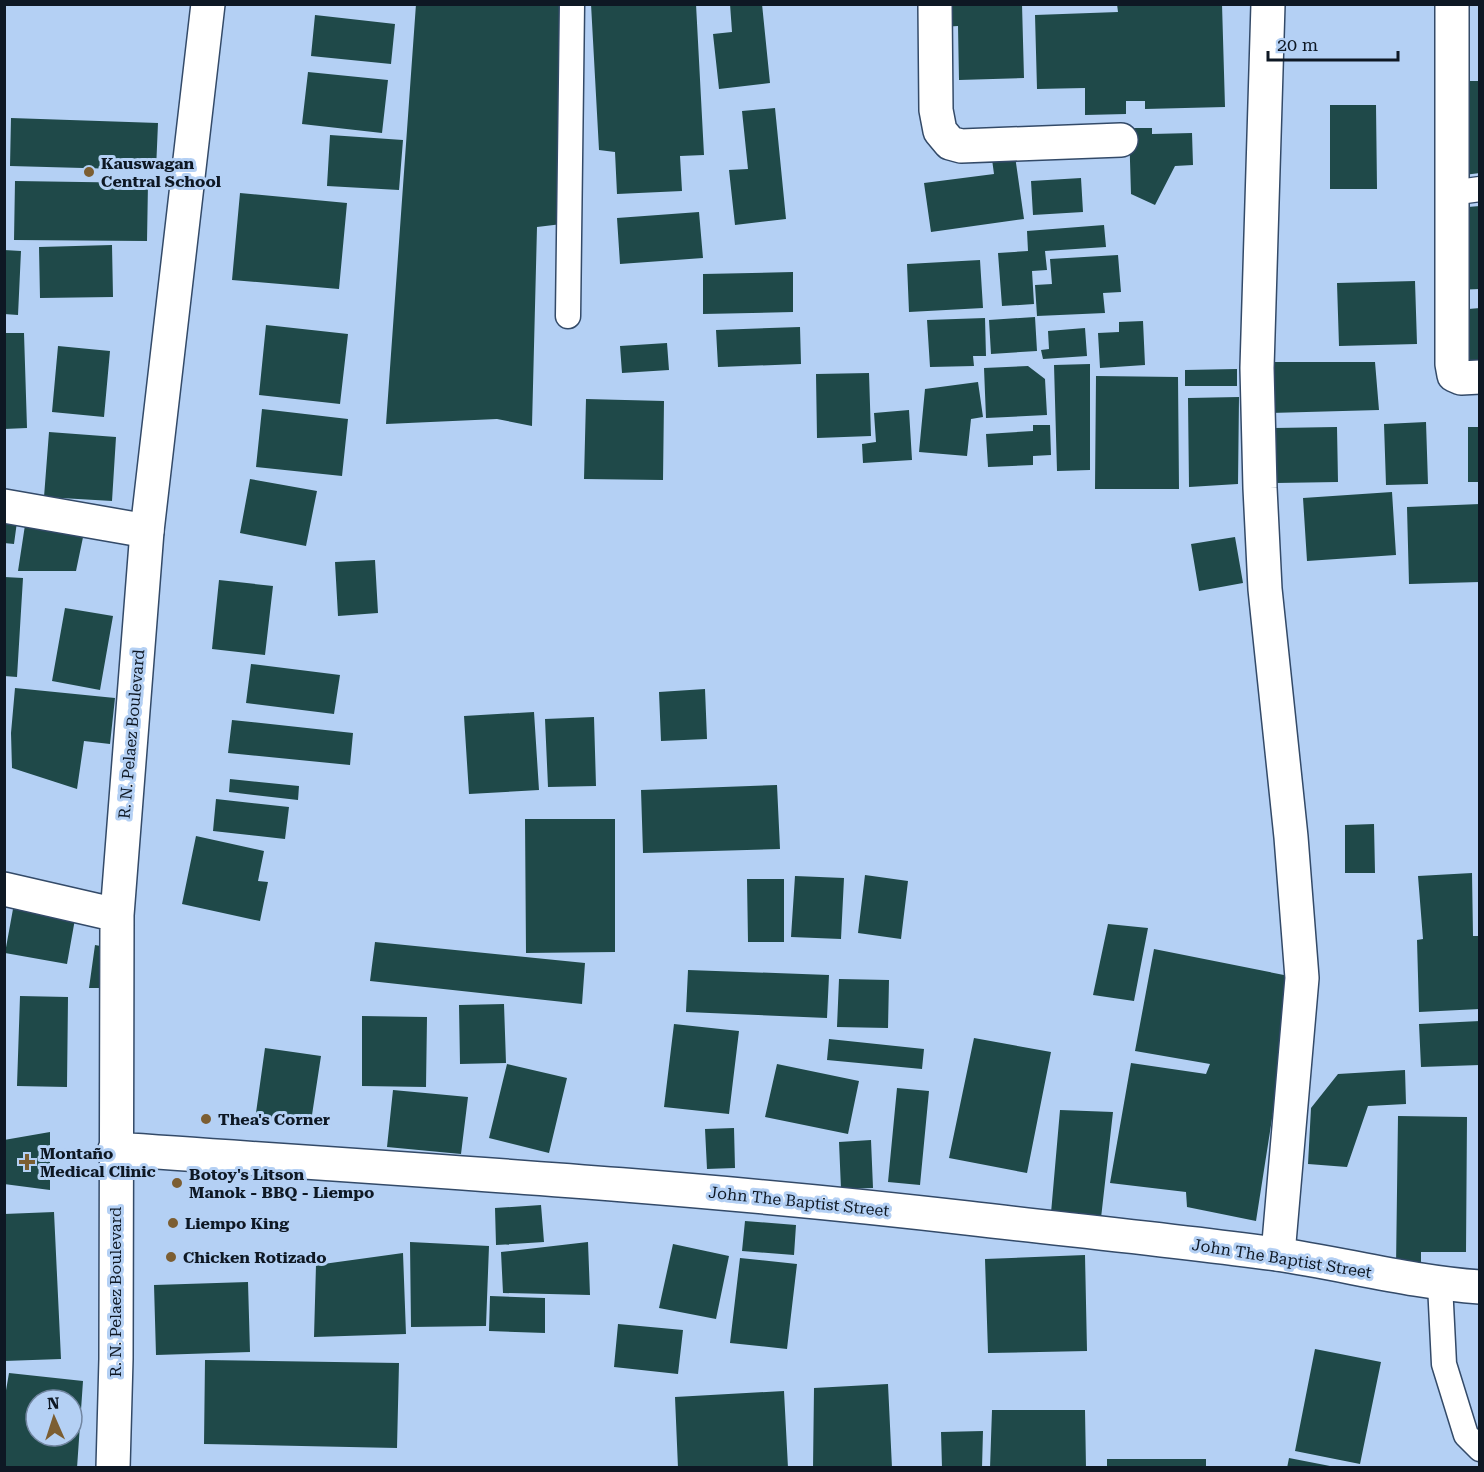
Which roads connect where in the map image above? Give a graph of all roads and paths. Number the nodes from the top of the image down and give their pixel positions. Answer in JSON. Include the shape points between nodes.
{"nodes":[{"id":1,"x":208,"y":4,"type":"edge"},
{"id":2,"x":572,"y":4,"type":"edge"},
{"id":3,"x":935,"y":4,"type":"edge"},
{"id":4,"x":1268,"y":4,"type":"edge"},
{"id":5,"x":1452,"y":4,"type":"edge"},
{"id":6,"x":1121,"y":140,"type":"dead end"},
{"id":7,"x":1465,"y":191,"type":"edge"},
{"id":8,"x":568,"y":316,"type":"dead end"},
{"id":9,"x":1479,"y":377,"type":"edge"},
{"id":10,"x":4,"y":506,"type":"edge"},
{"id":11,"x":147,"y":531,"type":"junction"},
{"id":12,"x":4,"y":889,"type":"edge"},
{"id":13,"x":117,"y":915,"type":"junction"},
{"id":14,"x":115,"y":1149,"type":"junction"},
{"id":15,"x":1278,"y":1254,"type":"junction"},
{"id":16,"x":1440,"y":1284,"type":"junction"},
{"id":17,"x":1479,"y":1287,"type":"edge"},
{"id":18,"x":1479,"y":1449,"type":"edge"},
{"id":19,"x":113,"y":1467,"type":"edge"}],
"edges":[{"from":1,"to":11,"type":"street","name":"R. N. Pelaez Boulevard"},
{"from":2,"to":8,"type":"lane"},
{"from":3,"to":6,"type":"street","via":[[936,110],[940,131],[950,143],[962,147]]},
{"from":4,"to":15,"type":"street","via":[[1257,368],[1260,488],[1265,590],[1302,978]]},
{"from":5,"to":7,"type":"street"},
{"from":7,"to":9,"type":"street","via":[[1452,364],[1454,375]]},
{"from":10,"to":11,"type":"street"},
{"from":11,"to":13,"type":"street","name":"R. N. Pelaez Boulevard"},
{"from":12,"to":13,"type":"street"},
{"from":13,"to":14,"type":"street","name":"R. N. Pelaez Boulevard"},
{"from":14,"to":15,"type":"street","name":"John The Baptist Street","via":[[615,1184],[963,1217]]},
{"from":14,"to":19,"type":"street","name":"R. N. Pelaez Boulevard"},
{"from":15,"to":16,"type":"street","name":"John The Baptist Street"},
{"from":16,"to":17,"type":"street","name":"John The Baptist Street"},
{"from":16,"to":18,"type":"lane","via":[[1444,1364],[1466,1435]]}]}
